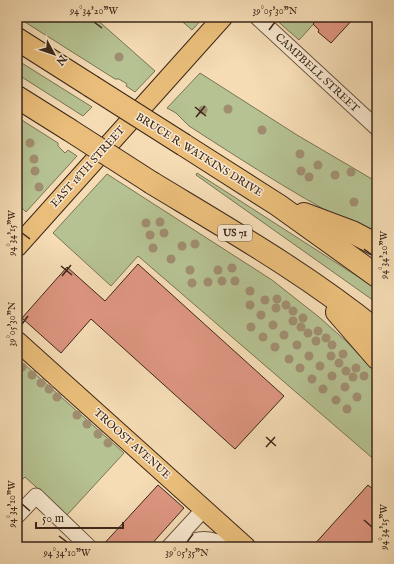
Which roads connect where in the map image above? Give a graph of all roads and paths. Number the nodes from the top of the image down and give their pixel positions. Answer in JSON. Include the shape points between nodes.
{"nodes":[{"id":1,"x":224,"y":17,"type":"edge"},
{"id":2,"x":257,"y":17,"type":"edge"},
{"id":3,"x":17,"y":39,"type":"edge"},
{"id":4,"x":17,"y":97,"type":"edge"},
{"id":5,"x":377,"y":128,"type":"edge"},
{"id":6,"x":278,"y":205,"type":"junction"},
{"id":7,"x":377,"y":245,"type":"edge"},
{"id":8,"x":17,"y":246,"type":"edge"},
{"id":9,"x":377,"y":276,"type":"edge"},
{"id":10,"x":316,"y":286,"type":"junction"},
{"id":11,"x":377,"y":331,"type":"edge"},
{"id":12,"x":17,"y":341,"type":"edge"},
{"id":13,"x":377,"y":358,"type":"edge"},
{"id":14,"x":204,"y":509,"type":"junction"},
{"id":15,"x":17,"y":516,"type":"edge"},
{"id":16,"x":89,"y":547,"type":"edge"},
{"id":17,"x":169,"y":547,"type":"edge"},
{"id":18,"x":180,"y":547,"type":"edge"},
{"id":19,"x":229,"y":547,"type":"edge"},
{"id":20,"x":246,"y":547,"type":"edge"}],
"edges":[{"from":1,"to":8,"type":"main road","name":"EAST 18TH STREET"},
{"from":2,"to":5,"type":"street","name":"CAMPBELL STREET"},
{"from":3,"to":6,"type":"highway","name":"BRUCE R. WATKINS DRIVE","bridge":true},
{"from":4,"to":10,"type":"highway","number":"US 71","bridge":true},
{"from":6,"to":7,"type":"highway","via":[[352,232]]},
{"from":6,"to":9,"type":"highway","name":"BRUCE R. WATKINS DRIVE"},
{"from":10,"to":11,"type":"highway","number":"US 71"},
{"from":10,"to":13,"type":"highway"},
{"from":12,"to":14,"type":"main road","name":"TROOST AVENUE"},
{"from":14,"to":17,"type":"street"},
{"from":14,"to":20,"type":"main road","name":"TROOST AVENUE"},
{"from":15,"to":16,"type":"street","via":[[36,496]]},
{"from":18,"to":19,"type":"street","via":[[197,539],[216,541]]}]}
